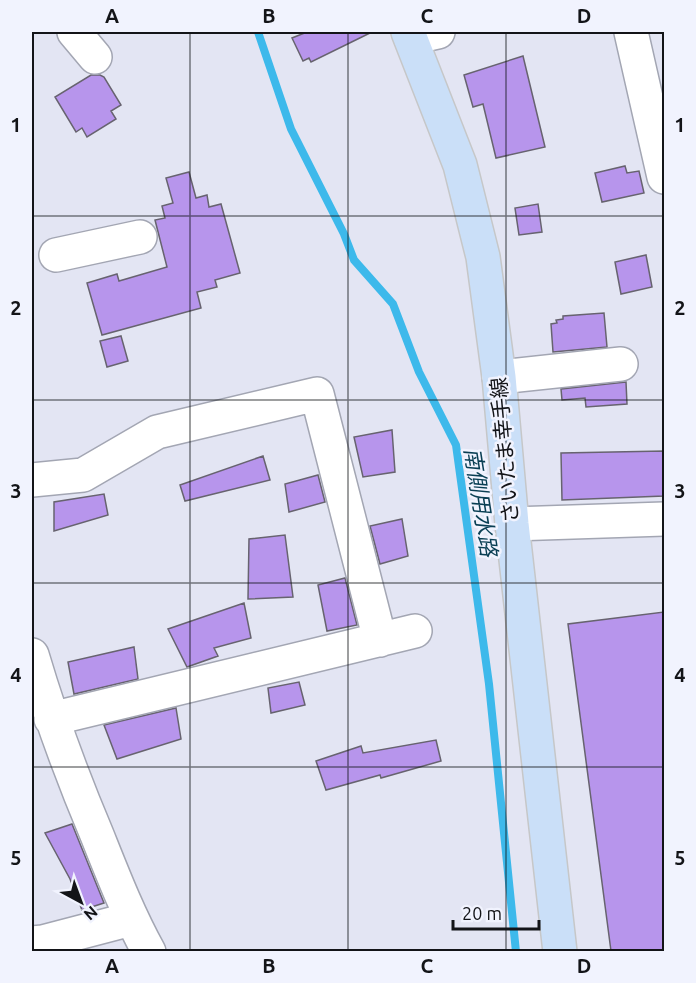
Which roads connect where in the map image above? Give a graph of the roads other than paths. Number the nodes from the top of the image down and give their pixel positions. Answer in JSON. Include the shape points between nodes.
{"nodes":[{"id":1,"x":74,"y":32,"type":"edge"},
{"id":2,"x":631,"y":32,"type":"edge"},
{"id":3,"x":419,"y":34,"type":"edge"},
{"id":4,"x":95,"y":57,"type":"dead end"},
{"id":5,"x":660,"y":134,"type":"edge"},
{"id":6,"x":664,"y":177,"type":"edge"},
{"id":7,"x":140,"y":237,"type":"dead end"},
{"id":8,"x":41,"y":258,"type":"edge"},
{"id":9,"x":621,"y":364,"type":"dead end"},
{"id":10,"x":499,"y":377,"type":"junction"},
{"id":11,"x":32,"y":480,"type":"edge"},
{"id":12,"x":664,"y":519,"type":"edge"},
{"id":13,"x":512,"y":524,"type":"junction"},
{"id":14,"x":416,"y":631,"type":"dead end"},
{"id":15,"x":380,"y":640,"type":"junction"},
{"id":16,"x":32,"y":655,"type":"edge"},
{"id":17,"x":51,"y":719,"type":"junction"},
{"id":18,"x":131,"y":919,"type":"junction"},
{"id":19,"x":32,"y":942,"type":"edge"},
{"id":20,"x":149,"y":951,"type":"edge"},
{"id":21,"x":560,"y":951,"type":"edge"}],
"edges":[{"from":1,"to":4,"type":"street"},
{"from":2,"to":5,"type":"street"},
{"from":3,"to":10,"type":"main road","name":"さいたま幸手線","via":[[473,212],[490,299]]},
{"from":5,"to":6,"type":"street"},
{"from":7,"to":8,"type":"street"},
{"from":9,"to":10,"type":"street"},
{"from":10,"to":13,"type":"main road","name":"さいたま幸手線"},
{"from":11,"to":15,"type":"street","via":[[83,475],[157,432],[317,394]]},
{"from":12,"to":13,"type":"street"},
{"from":13,"to":21,"type":"main road","name":"さいたま幸手線"},
{"from":14,"to":15,"type":"street"},
{"from":15,"to":17,"type":"street"},
{"from":16,"to":17,"type":"street"},
{"from":17,"to":18,"type":"street"},
{"from":18,"to":19,"type":"street"},
{"from":18,"to":20,"type":"street"}]}
